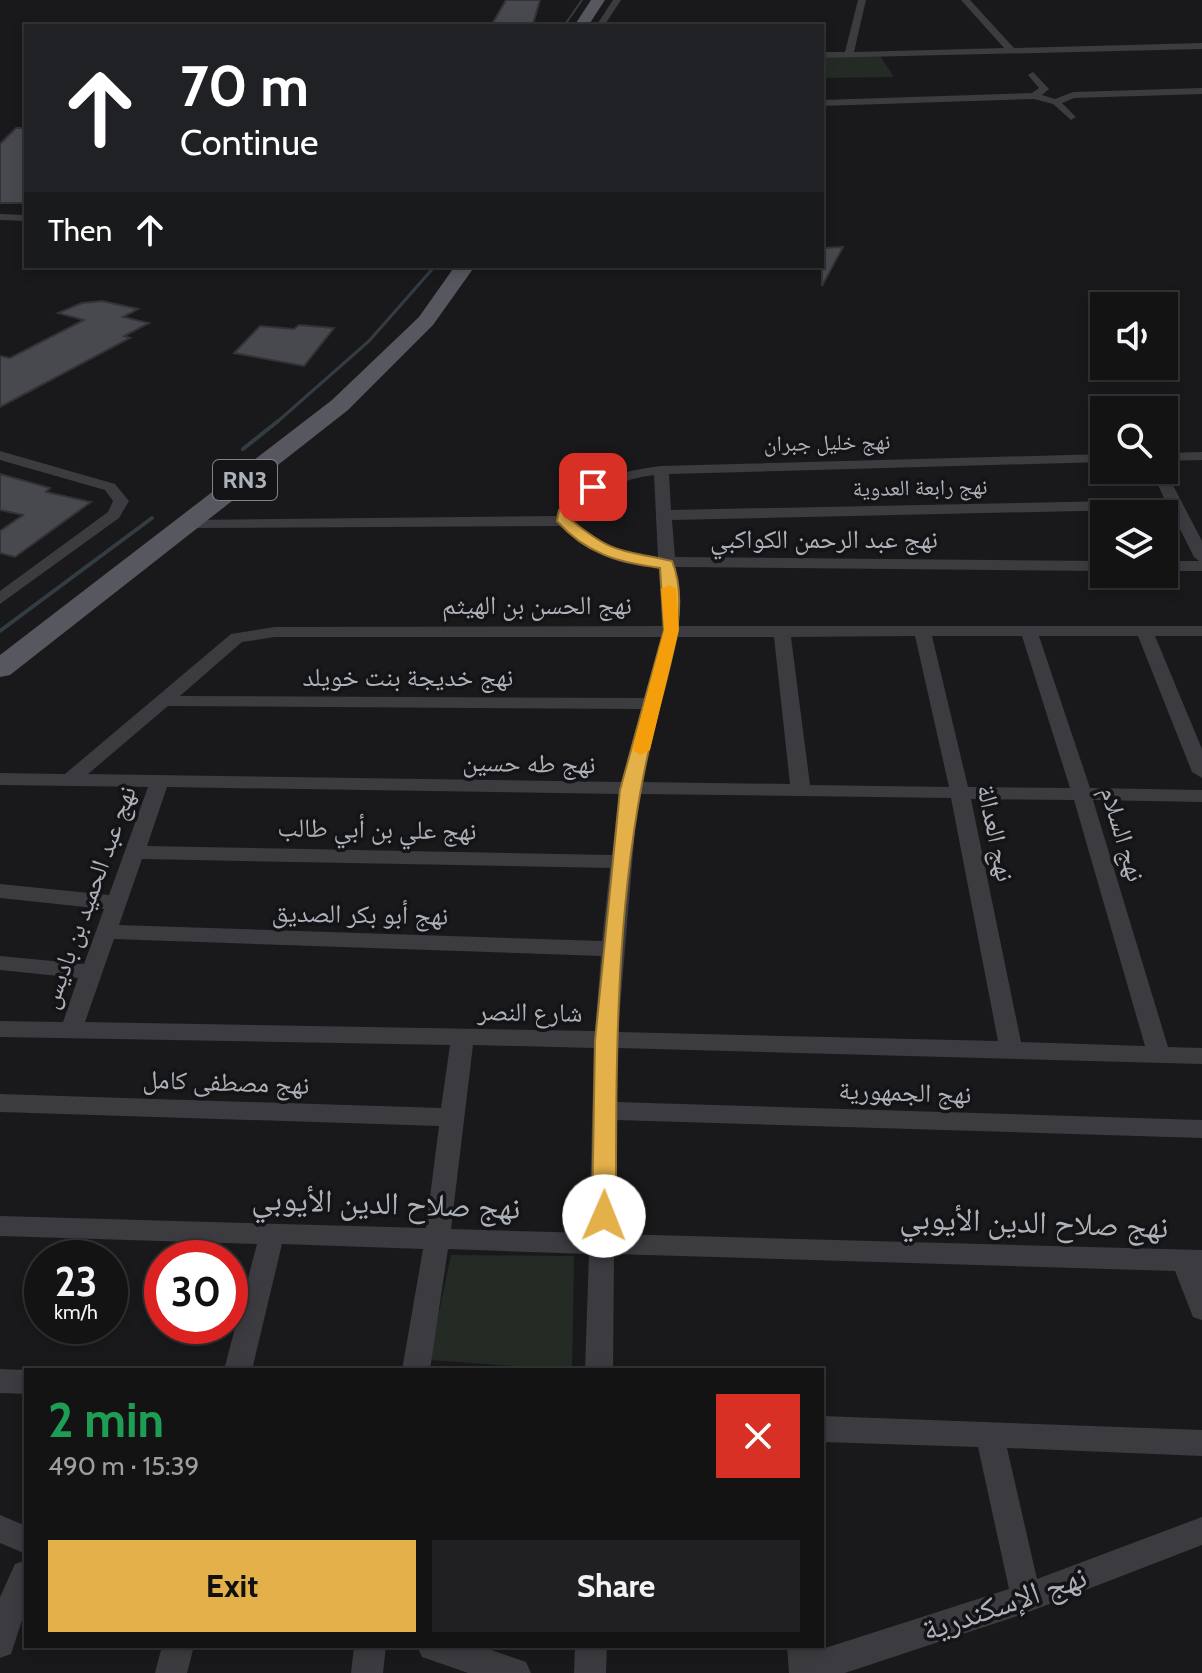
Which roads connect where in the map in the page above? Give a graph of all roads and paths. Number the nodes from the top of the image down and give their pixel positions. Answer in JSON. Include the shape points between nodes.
{"nodes":[{"id":1,"x":598,"y":0,"type":"edge"},
{"id":2,"x":608,"y":0,"type":"edge"},
{"id":3,"x":617,"y":0,"type":"edge"},
{"id":4,"x":862,"y":0,"type":"edge"},
{"id":5,"x":965,"y":0,"type":"edge"},
{"id":6,"x":582,"y":24,"type":"edge"},
{"id":7,"x":593,"y":24,"type":"edge"},
{"id":8,"x":601,"y":24,"type":"edge"},
{"id":9,"x":1202,"y":46,"type":"edge"},
{"id":10,"x":1011,"y":50,"type":"junction"},
{"id":11,"x":824,"y":55,"type":"edge"},
{"id":12,"x":849,"y":55,"type":"junction"},
{"id":13,"x":1033,"y":75,"type":"dead end"},
{"id":14,"x":1044,"y":89,"type":"junction"},
{"id":15,"x":1202,"y":91,"type":"edge"},
{"id":16,"x":1073,"y":95,"type":"junction"},
{"id":17,"x":1034,"y":96,"type":"junction"},
{"id":18,"x":1056,"y":102,"type":"junction"},
{"id":19,"x":824,"y":103,"type":"edge"},
{"id":20,"x":1071,"y":117,"type":"dead end"},
{"id":21,"x":0,"y":220,"type":"edge"},
{"id":22,"x":24,"y":220,"type":"edge"},
{"id":23,"x":450,"y":268,"type":"edge"},
{"id":24,"x":464,"y":268,"type":"edge"},
{"id":25,"x":0,"y":455,"type":"edge"},
{"id":26,"x":1202,"y":456,"type":"edge"},
{"id":27,"x":1178,"y":457,"type":"edge"},
{"id":28,"x":1090,"y":458,"type":"edge"},
{"id":29,"x":661,"y":470,"type":"junction"},
{"id":30,"x":1090,"y":506,"type":"edge"},
{"id":31,"x":1178,"y":508,"type":"edge"},
{"id":32,"x":665,"y":515,"type":"junction"},
{"id":33,"x":564,"y":517,"type":"junction"},
{"id":34,"x":196,"y":518,"type":"junction"},
{"id":35,"x":1202,"y":557,"type":"edge"},
{"id":36,"x":667,"y":565,"type":"junction"},
{"id":37,"x":1090,"y":566,"type":"edge"},
{"id":38,"x":1178,"y":566,"type":"edge"},
{"id":39,"x":1202,"y":566,"type":"edge"},
{"id":40,"x":0,"y":599,"type":"edge"},
{"id":41,"x":671,"y":630,"type":"junction"},
{"id":42,"x":782,"y":630,"type":"junction"},
{"id":43,"x":922,"y":631,"type":"junction"},
{"id":44,"x":1029,"y":631,"type":"junction"},
{"id":45,"x":1144,"y":631,"type":"junction"},
{"id":46,"x":1202,"y":631,"type":"edge"},
{"id":47,"x":0,"y":650,"type":"edge"},
{"id":48,"x":0,"y":669,"type":"edge"},
{"id":49,"x":162,"y":701,"type":"junction"},
{"id":50,"x":653,"y":704,"type":"junction"},
{"id":51,"x":1202,"y":772,"type":"edge"},
{"id":52,"x":10,"y":779,"type":"edge"},
{"id":53,"x":69,"y":781,"type":"junction"},
{"id":54,"x":159,"y":783,"type":"junction"},
{"id":55,"x":629,"y":790,"type":"junction"},
{"id":56,"x":801,"y":792,"type":"junction"},
{"id":57,"x":960,"y":793,"type":"junction"},
{"id":58,"x":0,"y":795,"type":"edge"},
{"id":59,"x":1082,"y":795,"type":"junction"},
{"id":60,"x":1202,"y":796,"type":"edge"},
{"id":61,"x":132,"y":852,"type":"junction"},
{"id":62,"x":621,"y":862,"type":"junction"},
{"id":63,"x":0,"y":891,"type":"edge"},
{"id":64,"x":115,"y":903,"type":"junction"},
{"id":65,"x":106,"y":932,"type":"junction"},
{"id":66,"x":612,"y":949,"type":"junction"},
{"id":67,"x":0,"y":963,"type":"edge"},
{"id":68,"x":90,"y":972,"type":"junction"},
{"id":69,"x":0,"y":1029,"type":"edge"},
{"id":70,"x":71,"y":1030,"type":"junction"},
{"id":71,"x":462,"y":1038,"type":"junction"},
{"id":72,"x":606,"y":1041,"type":"junction"},
{"id":73,"x":1011,"y":1048,"type":"junction"},
{"id":74,"x":1159,"y":1054,"type":"junction"},
{"id":75,"x":1202,"y":1056,"type":"edge"},
{"id":76,"x":0,"y":1103,"type":"edge"},
{"id":77,"x":606,"y":1111,"type":"junction"},
{"id":78,"x":451,"y":1117,"type":"junction"},
{"id":79,"x":1202,"y":1129,"type":"edge"},
{"id":80,"x":0,"y":1226,"type":"edge"},
{"id":81,"x":272,"y":1234,"type":"junction"},
{"id":82,"x":437,"y":1239,"type":"junction"},
{"id":83,"x":603,"y":1242,"type":"junction"},
{"id":84,"x":1194,"y":1261,"type":"edge"},
{"id":85,"x":1202,"y":1309,"type":"edge"},
{"id":86,"x":238,"y":1368,"type":"edge"},
{"id":87,"x":416,"y":1368,"type":"edge"},
{"id":88,"x":599,"y":1368,"type":"edge"},
{"id":89,"x":0,"y":1381,"type":"edge"},
{"id":90,"x":24,"y":1382,"type":"edge"},
{"id":91,"x":824,"y":1429,"type":"edge"},
{"id":92,"x":990,"y":1435,"type":"junction"},
{"id":93,"x":1202,"y":1443,"type":"edge"},
{"id":94,"x":0,"y":1529,"type":"edge"},
{"id":95,"x":1202,"y":1531,"type":"edge"},
{"id":96,"x":24,"y":1539,"type":"edge"},
{"id":97,"x":24,"y":1578,"type":"edge"},
{"id":98,"x":1026,"y":1598,"type":"junction"},
{"id":99,"x":2,"y":1628,"type":"edge"},
{"id":100,"x":177,"y":1648,"type":"edge"},
{"id":101,"x":370,"y":1648,"type":"edge"},
{"id":102,"x":439,"y":1648,"type":"edge"},
{"id":103,"x":591,"y":1648,"type":"edge"},
{"id":104,"x":804,"y":1663,"type":"edge"},
{"id":105,"x":171,"y":1673,"type":"edge"},
{"id":106,"x":367,"y":1673,"type":"edge"},
{"id":107,"x":515,"y":1673,"type":"edge"},
{"id":108,"x":590,"y":1673,"type":"edge"}],
"edges":[{"from":1,"to":6,"type":"main road"},
{"from":2,"to":7,"type":"main road"},
{"from":3,"to":8,"type":"street"},
{"from":4,"to":12,"type":"street"},
{"from":5,"to":10,"type":"street"},
{"from":9,"to":10,"type":"street"},
{"from":10,"to":12,"type":"street"},
{"from":11,"to":12,"type":"street"},
{"from":13,"to":14,"type":"street"},
{"from":14,"to":16,"type":"street"},
{"from":14,"to":17,"type":"street"},
{"from":15,"to":16,"type":"street"},
{"from":16,"to":18,"type":"street"},
{"from":17,"to":18,"type":"street"},
{"from":17,"to":19,"type":"street"},
{"from":18,"to":20,"type":"street"},
{"from":21,"to":22,"type":"street"},
{"from":23,"to":47,"type":"main road","number":"RN3","via":[[405,327],[330,396]]},
{"from":24,"to":34,"type":"main road","number":"RN3","via":[[388,362]]},
{"from":25,"to":40,"type":"street","via":[[110,487],[121,501],[114,515]]},
{"from":26,"to":27,"type":"street"},
{"from":28,"to":29,"type":"street","name":"نهج خليل جبران"},
{"from":29,"to":32,"type":"street"},
{"from":29,"to":33,"type":"street","name":"نهج خليل جبران","via":[[610,478],[593,487]]},
{"from":30,"to":32,"type":"street","name":"نهج رابعة العدوية"},
{"from":31,"to":35,"type":"street"},
{"from":32,"to":36,"type":"street"},
{"from":33,"to":34,"type":"street"},
{"from":33,"to":36,"type":"street","name":"نهج عبد الرحمن الكواكبي","via":[[597,548],[615,557]]},
{"from":34,"to":48,"type":"main road","number":"RN3"},
{"from":36,"to":37,"type":"street","name":"نهج عبد الرحمن الكواكبي"},
{"from":36,"to":41,"type":"street"},
{"from":38,"to":39,"type":"street"},
{"from":41,"to":42,"type":"street","name":"نهج الحسن بن الهيثم"},
{"from":41,"to":49,"type":"street","name":"نهج الحسن بن الهيثم","via":[[275,632],[237,638]]},
{"from":41,"to":50,"type":"street"},
{"from":42,"to":43,"type":"street","name":"نهج الحسن بن الهيثم"},
{"from":42,"to":56,"type":"street"},
{"from":43,"to":44,"type":"street","name":"نهج الحسن بن الهيثم"},
{"from":43,"to":57,"type":"street","name":"نهج العدالة"},
{"from":44,"to":45,"type":"street","name":"نهج الحسن بن الهيثم"},
{"from":44,"to":59,"type":"street","name":"نهج السلام"},
{"from":45,"to":46,"type":"street","name":"نهج الحسن بن الهيثم"},
{"from":45,"to":51,"type":"street"},
{"from":49,"to":50,"type":"street","name":"نهج خديجة بنت خويلد"},
{"from":49,"to":53,"type":"street","name":"نهج الحسن بن الهيثم"},
{"from":50,"to":55,"type":"street"},
{"from":52,"to":53,"type":"street","name":"نهج طه حسين"},
{"from":52,"to":58,"type":"street"},
{"from":53,"to":54,"type":"street","name":"نهج طه حسين"},
{"from":54,"to":55,"type":"street","name":"نهج طه حسين"},
{"from":54,"to":61,"type":"street","name":"نهج عبد الحميد بن باديس"},
{"from":55,"to":56,"type":"street","name":"نهج طه حسين"},
{"from":55,"to":62,"type":"street"},
{"from":56,"to":57,"type":"street","name":"نهج طه حسين"},
{"from":57,"to":59,"type":"street","name":"نهج طه حسين"},
{"from":57,"to":73,"type":"street","name":"نهج العدالة"},
{"from":59,"to":60,"type":"street","name":"نهج طه حسين"},
{"from":59,"to":74,"type":"street","name":"نهج السلام"},
{"from":61,"to":62,"type":"street","name":"نهج علي بن أبي طالب"},
{"from":61,"to":64,"type":"street","name":"نهج عبد الحميد بن باديس"},
{"from":62,"to":66,"type":"street"},
{"from":63,"to":64,"type":"street"},
{"from":64,"to":65,"type":"street","name":"نهج عبد الحميد بن باديس"},
{"from":65,"to":66,"type":"street","name":"نهج أبو بكر الصديق"},
{"from":65,"to":68,"type":"street","name":"نهج عبد الحميد بن باديس"},
{"from":66,"to":72,"type":"street"},
{"from":67,"to":68,"type":"street"},
{"from":68,"to":70,"type":"street","name":"نهج عبد الحميد بن باديس"},
{"from":69,"to":70,"type":"street","name":"شارع النصر"},
{"from":70,"to":71,"type":"street","name":"شارع النصر"},
{"from":71,"to":72,"type":"street","name":"شارع النصر"},
{"from":71,"to":78,"type":"street"},
{"from":72,"to":73,"type":"street","name":"شارع النصر"},
{"from":72,"to":77,"type":"street"},
{"from":73,"to":74,"type":"street","name":"شارع النصر"},
{"from":74,"to":75,"type":"street","name":"شارع النصر"},
{"from":76,"to":78,"type":"street","name":"نهج مصطفى كامل"},
{"from":77,"to":79,"type":"street","name":"نهج الجمهورية"},
{"from":77,"to":83,"type":"street"},
{"from":78,"to":82,"type":"street"},
{"from":80,"to":81,"type":"street","name":"نهج صلاح الدين الأيوبي"},
{"from":81,"to":82,"type":"street","name":"نهج صلاح الدين الأيوبي"},
{"from":81,"to":86,"type":"street"},
{"from":82,"to":83,"type":"street","name":"نهج صلاح الدين الأيوبي"},
{"from":82,"to":87,"type":"street"},
{"from":83,"to":84,"type":"street","name":"نهج صلاح الدين الأيوبي"},
{"from":83,"to":88,"type":"street"},
{"from":84,"to":85,"type":"street"},
{"from":89,"to":90,"type":"street"},
{"from":91,"to":92,"type":"street"},
{"from":92,"to":93,"type":"street"},
{"from":92,"to":98,"type":"street"},
{"from":94,"to":96,"type":"street"},
{"from":95,"to":98,"type":"street","name":"نهج الإسكندرية"},
{"from":97,"to":99,"type":"street"},
{"from":98,"to":104,"type":"street","name":"نهج الإسكندرية"},
{"from":100,"to":105,"type":"street"},
{"from":101,"to":106,"type":"street"},
{"from":102,"to":107,"type":"street"},
{"from":103,"to":108,"type":"street"}]}
